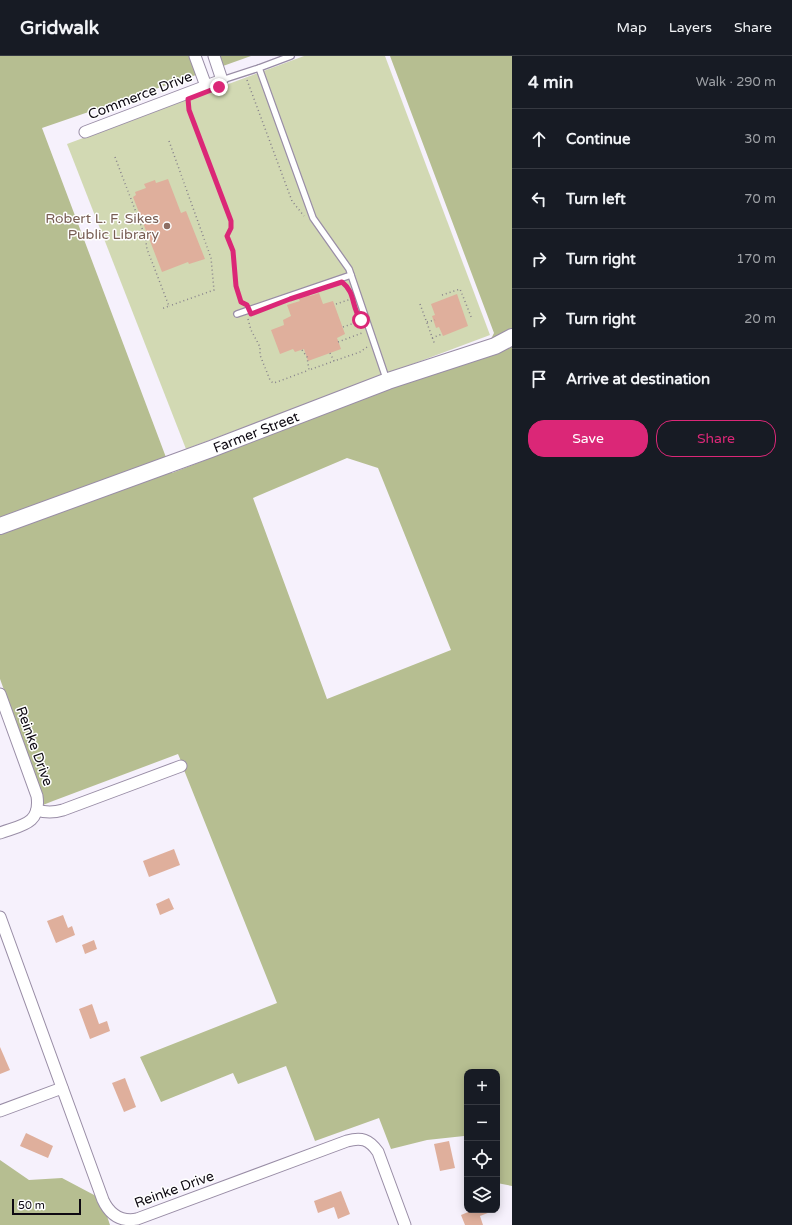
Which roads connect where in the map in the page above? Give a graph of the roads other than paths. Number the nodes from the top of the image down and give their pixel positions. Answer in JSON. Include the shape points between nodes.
{"nodes":[{"id":1,"x":195,"y":56,"type":"edge"},
{"id":2,"x":214,"y":56,"type":"edge"},
{"id":3,"x":291,"y":56,"type":"edge"},
{"id":4,"x":259,"y":68,"type":"junction"},
{"id":5,"x":222,"y":80,"type":"junction"},
{"id":6,"x":206,"y":86,"type":"junction"},
{"id":7,"x":85,"y":132,"type":"dead end"},
{"id":8,"x":350,"y":275,"type":"junction"},
{"id":9,"x":236,"y":314,"type":"dead end"},
{"id":10,"x":512,"y":337,"type":"edge"},
{"id":11,"x":388,"y":381,"type":"junction"},
{"id":12,"x":0,"y":526,"type":"edge"},
{"id":13,"x":0,"y":694,"type":"edge"},
{"id":14,"x":181,"y":766,"type":"dead end"},
{"id":15,"x":37,"y":810,"type":"junction"},
{"id":16,"x":0,"y":833,"type":"edge"},
{"id":17,"x":0,"y":917,"type":"edge"},
{"id":18,"x":62,"y":1088,"type":"junction"},
{"id":19,"x":0,"y":1111,"type":"edge"},
{"id":20,"x":405,"y":1225,"type":"edge"}],
"edges":[{"from":1,"to":6,"type":"street","name":"Commerce Drive"},
{"from":2,"to":5,"type":"street"},
{"from":3,"to":4,"type":"lane"},
{"from":4,"to":5,"type":"lane"},
{"from":4,"to":8,"type":"lane","via":[[313,218],[349,269]]},
{"from":5,"to":6,"type":"street","name":"Commerce Drive"},
{"from":6,"to":7,"type":"street","name":"Commerce Drive"},
{"from":8,"to":9,"type":"lane"},
{"from":8,"to":11,"type":"lane"},
{"from":10,"to":11,"type":"street","name":"Farmer Street","via":[[495,346]]},
{"from":11,"to":12,"type":"street","name":"Farmer Street","via":[[212,449]]},
{"from":13,"to":15,"type":"street","name":"Reinke Drive","via":[[37,796]]},
{"from":14,"to":15,"type":"street","via":[[62,810]]},
{"from":15,"to":16,"type":"street","via":[[32,820]]},
{"from":17,"to":18,"type":"street","name":"Reinke Drive"},
{"from":18,"to":19,"type":"street"},
{"from":18,"to":20,"type":"street","name":"Reinke Drive","via":[[105,1205],[114,1216],[122,1220],[137,1220],[357,1138],[374,1145],[378,1152]]}]}
